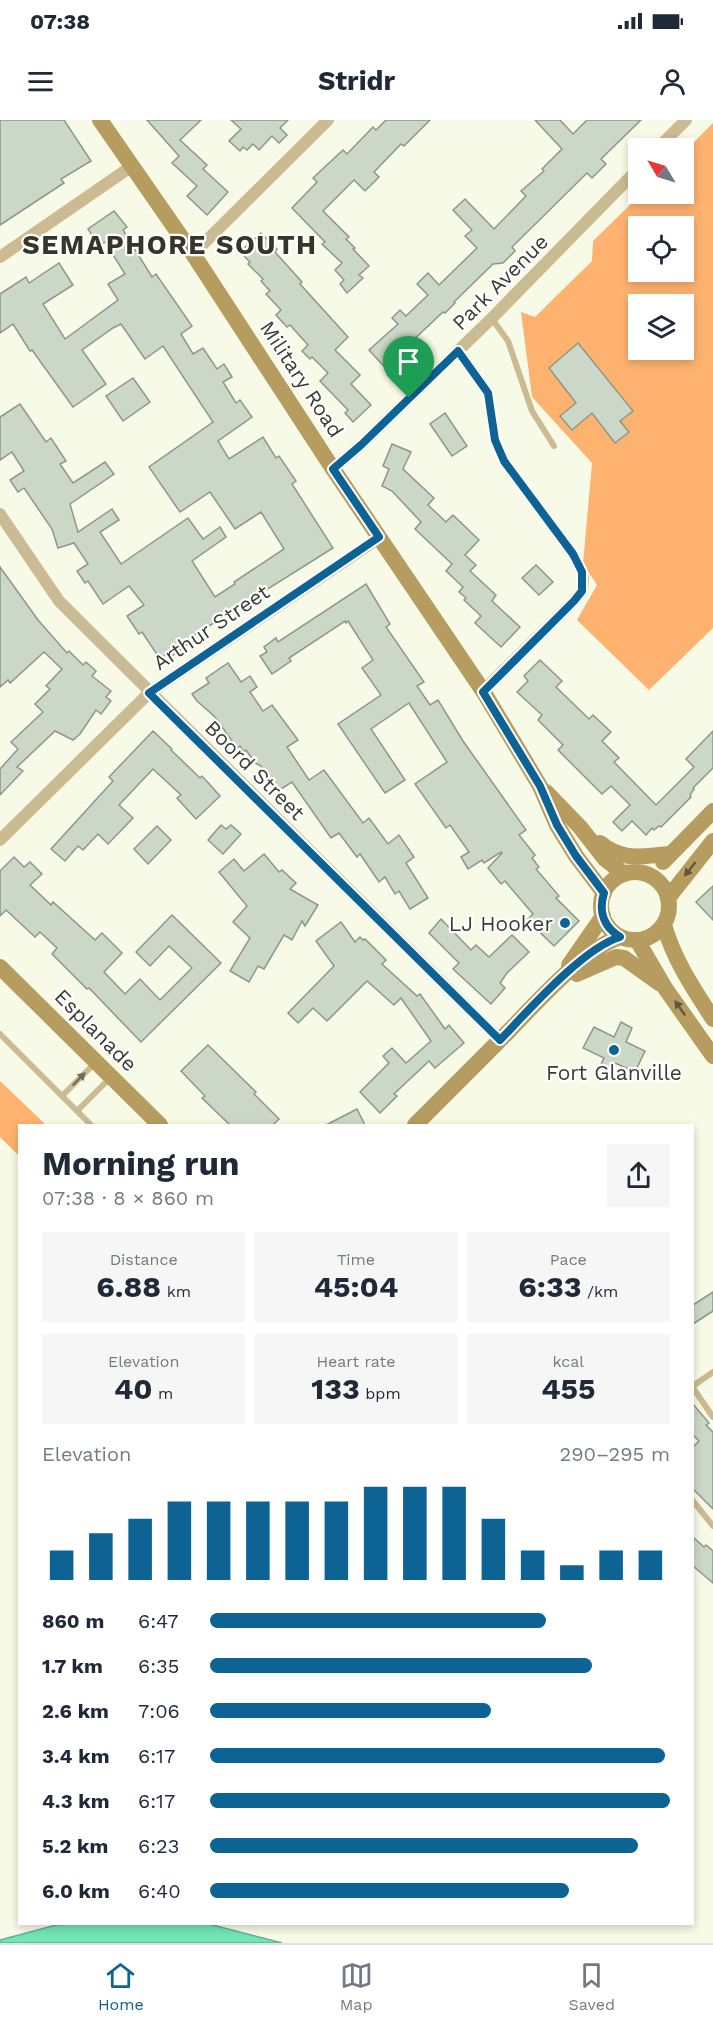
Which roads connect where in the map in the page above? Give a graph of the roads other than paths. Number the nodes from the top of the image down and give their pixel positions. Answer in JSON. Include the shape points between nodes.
{"nodes":[{"id":1,"x":100,"y":120,"type":"edge"},
{"id":2,"x":328,"y":120,"type":"edge"},
{"id":3,"x":686,"y":120,"type":"edge"},
{"id":4,"x":668,"y":138,"type":"edge"},
{"id":5,"x":132,"y":166,"type":"junction"},
{"id":6,"x":628,"y":179,"type":"edge"},
{"id":7,"x":193,"y":254,"type":"junction"},
{"id":8,"x":0,"y":257,"type":"edge"},
{"id":9,"x":492,"y":318,"type":"junction"},
{"id":10,"x":458,"y":351,"type":"junction"},
{"id":11,"x":554,"y":446,"type":"dead end"},
{"id":12,"x":333,"y":469,"type":"junction"},
{"id":13,"x":0,"y":514,"type":"edge"},
{"id":14,"x":379,"y":537,"type":"junction"},
{"id":15,"x":583,"y":578,"type":"joint"},
{"id":16,"x":483,"y":692,"type":"junction"},
{"id":17,"x":149,"y":693,"type":"junction"},
{"id":18,"x":540,"y":786,"type":"junction"},
{"id":19,"x":713,"y":811,"type":"edge"},
{"id":20,"x":580,"y":827,"type":"junction"},
{"id":21,"x":0,"y":840,"type":"edge"},
{"id":22,"x":713,"y":841,"type":"edge"},
{"id":23,"x":670,"y":854,"type":"junction"},
{"id":24,"x":624,"y":874,"type":"junction"},
{"id":25,"x":650,"y":875,"type":"junction"},
{"id":26,"x":604,"y":893,"type":"junction"},
{"id":27,"x":668,"y":898,"type":"junction"},
{"id":28,"x":603,"y":916,"type":"junction"},
{"id":29,"x":664,"y":925,"type":"junction"},
{"id":30,"x":629,"y":938,"type":"junction"},
{"id":31,"x":0,"y":967,"type":"edge"},
{"id":32,"x":559,"y":980,"type":"junction"},
{"id":33,"x":665,"y":988,"type":"junction"},
{"id":34,"x":713,"y":1019,"type":"edge"},
{"id":35,"x":0,"y":1034,"type":"edge"},
{"id":36,"x":500,"y":1040,"type":"junction"},
{"id":37,"x":713,"y":1056,"type":"edge"},
{"id":38,"x":96,"y":1062,"type":"junction"},
{"id":39,"x":111,"y":1077,"type":"junction"},
{"id":40,"x":62,"y":1096,"type":"junction"},
{"id":41,"x":77,"y":1110,"type":"junction"},
{"id":42,"x":91,"y":1124,"type":"edge"},
{"id":43,"x":159,"y":1124,"type":"edge"},
{"id":44,"x":415,"y":1124,"type":"edge"},
{"id":45,"x":713,"y":1372,"type":"edge"},
{"id":46,"x":694,"y":1386,"type":"edge"},
{"id":47,"x":694,"y":1388,"type":"edge"},
{"id":48,"x":713,"y":1417,"type":"edge"},
{"id":49,"x":694,"y":1502,"type":"edge"},
{"id":50,"x":713,"y":1526,"type":"edge"}],
"edges":[{"from":1,"to":5,"type":"main road","name":"Military Road"},
{"from":2,"to":7,"type":"street"},
{"from":3,"to":4,"type":"street"},
{"from":5,"to":7,"type":"main road","name":"Military Road"},
{"from":5,"to":8,"type":"street"},
{"from":6,"to":9,"type":"street","name":"Park Avenue"},
{"from":7,"to":12,"type":"main road","name":"Military Road"},
{"from":9,"to":10,"type":"street","name":"Park Avenue"},
{"from":9,"to":11,"type":"lane","via":[[508,341],[532,411]]},
{"from":10,"to":12,"type":"street","name":"Park Avenue"},
{"from":10,"to":15,"type":"lane","via":[[488,393],[495,440],[504,461],[573,554]]},
{"from":12,"to":14,"type":"main road","name":"Military Road"},
{"from":13,"to":17,"type":"street","name":"Boord Street","via":[[59,601]]},
{"from":14,"to":16,"type":"main road","name":"Military Road"},
{"from":14,"to":17,"type":"street","name":"Arthur Street"},
{"from":15,"to":16,"type":"street","via":[[582,591],[574,601]]},
{"from":16,"to":18,"type":"main road","name":"Military Road"},
{"from":17,"to":21,"type":"street","name":"Arthur Street"},
{"from":17,"to":36,"type":"street","name":"Boord Street"},
{"from":18,"to":20,"type":"main road","name":"Military Road"},
{"from":18,"to":26,"type":"main road","name":"Military Road","via":[[557,825]]},
{"from":19,"to":23,"type":"main road"},
{"from":20,"to":23,"type":"main road","via":[[608,850],[628,857]]},
{"from":20,"to":24,"type":"main road","name":"Military Road","via":[[605,859]]},
{"from":22,"to":27,"type":"main road","one_way":true},
{"from":23,"to":25,"type":"main road"},
{"from":24,"to":25,"type":"main road"},
{"from":24,"to":26,"type":"main road"},
{"from":25,"to":27,"type":"main road","via":[[657,879]]},
{"from":26,"to":28,"type":"main road"},
{"from":27,"to":29,"type":"main road"},
{"from":28,"to":30,"type":"main road","via":[[606,924]]},
{"from":28,"to":32,"type":"main road"},
{"from":29,"to":30,"type":"main road","via":[[654,934]]},
{"from":29,"to":34,"type":"main road","via":[[671,950]]},
{"from":30,"to":32,"type":"main road","via":[[611,940]]},
{"from":30,"to":33,"type":"main road"},
{"from":31,"to":38,"type":"main road","name":"Esplanade"},
{"from":32,"to":33,"type":"main road","via":[[616,957],[624,958]]},
{"from":32,"to":36,"type":"main road"},
{"from":37,"to":33,"type":"main road","one_way":true},
{"from":35,"to":40,"type":"lane"},
{"from":36,"to":44,"type":"main road"},
{"from":38,"to":39,"type":"main road","name":"Esplanade"},
{"from":40,"to":38,"type":"lane","one_way":true},
{"from":39,"to":41,"type":"lane"},
{"from":39,"to":43,"type":"main road","name":"Esplanade"},
{"from":40,"to":41,"type":"lane"},
{"from":41,"to":42,"type":"lane"},
{"from":45,"to":46,"type":"lane"},
{"from":47,"to":48,"type":"lane"},
{"from":49,"to":50,"type":"lane"}]}
